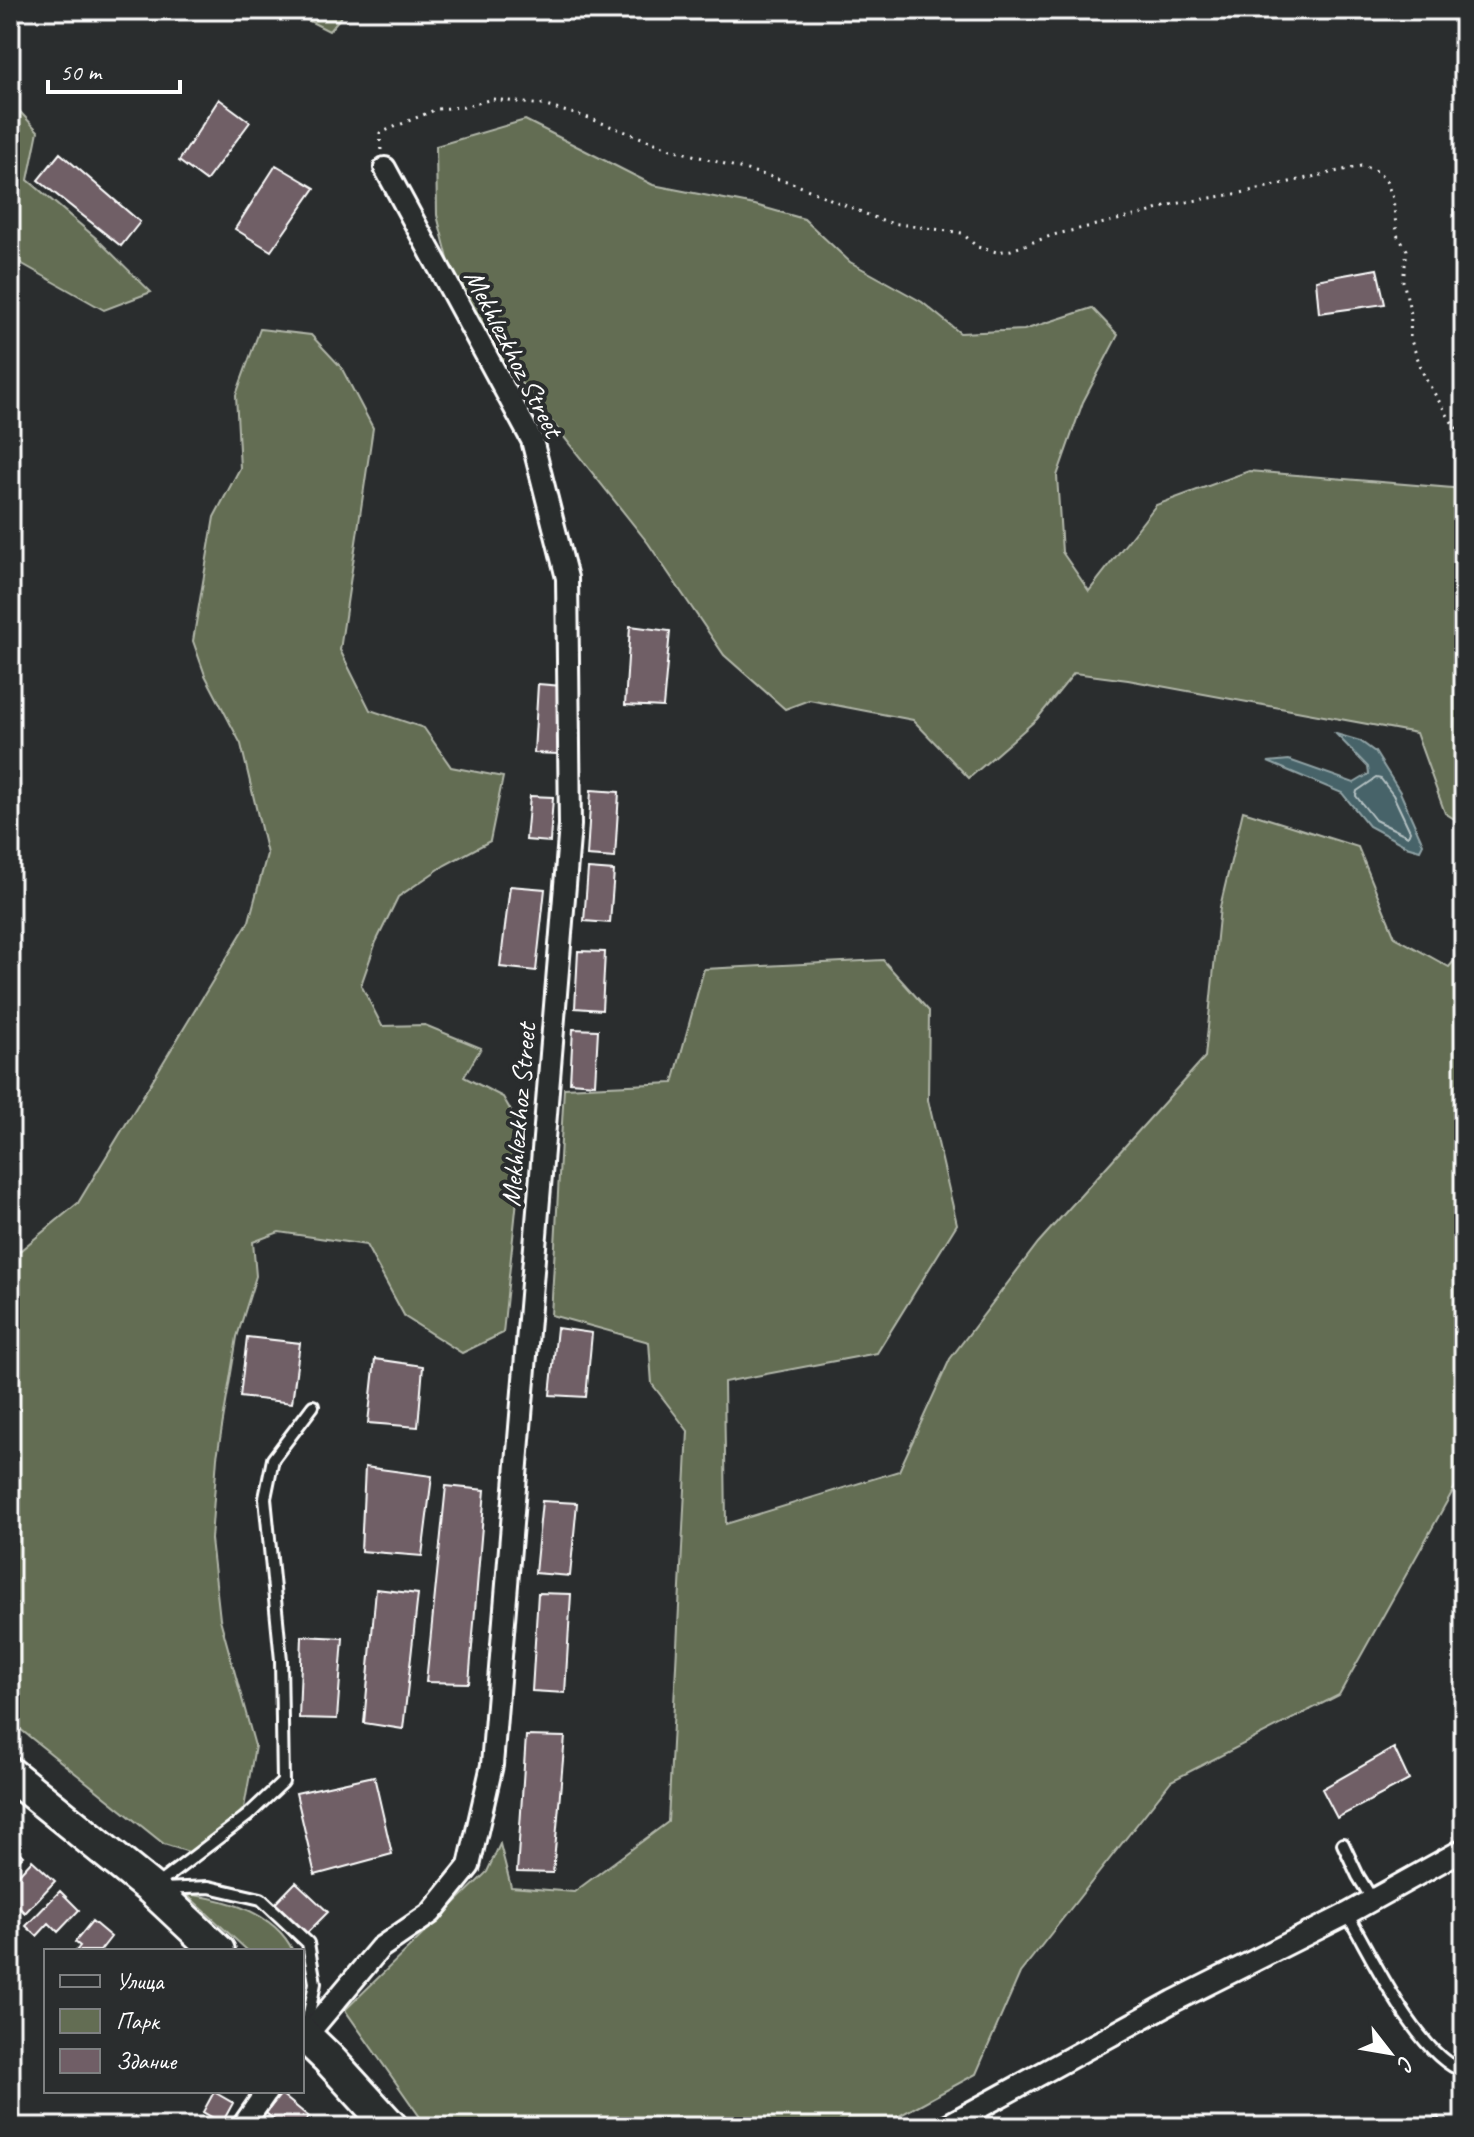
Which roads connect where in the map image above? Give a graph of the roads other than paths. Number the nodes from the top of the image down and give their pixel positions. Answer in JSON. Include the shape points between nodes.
{"nodes":[{"id":1,"x":385,"y":168,"type":"road end"},
{"id":2,"x":313,"y":1406,"type":"dead end"},
{"id":3,"x":10,"y":1774,"type":"edge"},
{"id":4,"x":1343,"y":1844,"type":"dead end"},
{"id":5,"x":1464,"y":1849,"type":"edge"},
{"id":6,"x":152,"y":1889,"type":"junction"},
{"id":7,"x":1372,"y":1899,"type":"junction"},
{"id":8,"x":1347,"y":1914,"type":"junction"},
{"id":9,"x":216,"y":1949,"type":"edge"},
{"id":10,"x":304,"y":2032,"type":"edge"},
{"id":11,"x":304,"y":2035,"type":"edge"},
{"id":12,"x":304,"y":2037,"type":"edge"},
{"id":13,"x":1464,"y":2071,"type":"edge"},
{"id":14,"x":266,"y":2093,"type":"edge"},
{"id":15,"x":242,"y":2127,"type":"edge"},
{"id":16,"x":391,"y":2127,"type":"edge"},
{"id":17,"x":944,"y":2127,"type":"edge"}],
"edges":[{"from":1,"to":11,"type":"street","name":"Mekhlezkhoz Street","via":[[532,440],[567,578],[570,825],[492,1765],[469,1866],[431,1913],[380,1948]]},
{"from":2,"to":6,"type":"lane","via":[[273,1459],[265,1498],[281,1660],[283,1782]]},
{"from":3,"to":6,"type":"main road"},
{"from":4,"to":7,"type":"lane"},
{"from":5,"to":7,"type":"street"},
{"from":6,"to":9,"type":"main road"},
{"from":6,"to":10,"type":"lane","via":[[209,1887],[261,1899],[308,1943],[315,1983]]},
{"from":7,"to":8,"type":"street"},
{"from":8,"to":13,"type":"lane","via":[[1417,2034],[1453,2068]]},
{"from":8,"to":17,"type":"street"},
{"from":12,"to":16,"type":"main road"},
{"from":14,"to":15,"type":"street"}]}
